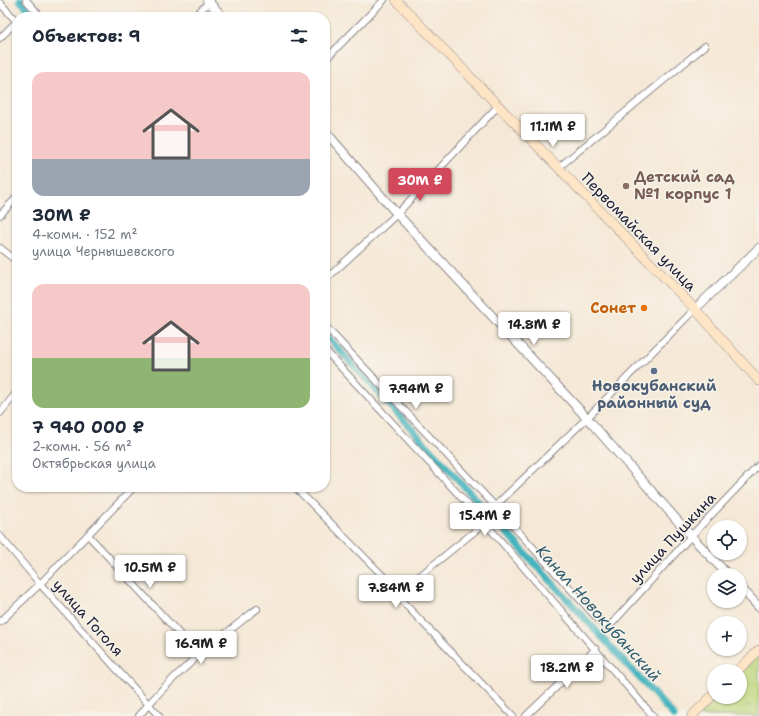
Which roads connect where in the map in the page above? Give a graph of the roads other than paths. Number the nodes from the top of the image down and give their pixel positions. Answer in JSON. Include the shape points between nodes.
{"nodes":[{"id":1,"x":384,"y":0,"type":"edge"},
{"id":2,"x":396,"y":0,"type":"edge"},
{"id":3,"x":29,"y":1,"type":"edge"},
{"id":4,"x":209,"y":1,"type":"edge"},
{"id":5,"x":0,"y":2,"type":"edge"},
{"id":6,"x":37,"y":12,"type":"edge"},
{"id":7,"x":199,"y":12,"type":"edge"},
{"id":8,"x":219,"y":12,"type":"edge"},
{"id":9,"x":12,"y":15,"type":"edge"},
{"id":10,"x":12,"y":26,"type":"edge"},
{"id":11,"x":0,"y":38,"type":"edge"},
{"id":12,"x":705,"y":46,"type":"dead end"},
{"id":13,"x":330,"y":55,"type":"edge"},
{"id":14,"x":498,"y":106,"type":"junction"},
{"id":15,"x":330,"y":137,"type":"edge"},
{"id":16,"x":558,"y":168,"type":"junction"},
{"id":17,"x":12,"y":202,"type":"edge"},
{"id":18,"x":397,"y":214,"type":"junction"},
{"id":19,"x":0,"y":215,"type":"edge"},
{"id":20,"x":0,"y":248,"type":"edge"},
{"id":21,"x":759,"y":248,"type":"edge"},
{"id":22,"x":12,"y":257,"type":"edge"},
{"id":23,"x":330,"y":275,"type":"edge"},
{"id":24,"x":694,"y":309,"type":"junction"},
{"id":25,"x":330,"y":331,"type":"edge"},
{"id":26,"x":330,"y":355,"type":"edge"},
{"id":27,"x":759,"y":381,"type":"edge"},
{"id":28,"x":12,"y":398,"type":"edge"},
{"id":29,"x":0,"y":413,"type":"edge"},
{"id":30,"x":587,"y":418,"type":"junction"},
{"id":31,"x":759,"y":465,"type":"edge"},
{"id":32,"x":129,"y":492,"type":"edge"},
{"id":33,"x":300,"y":492,"type":"edge"},
{"id":34,"x":495,"y":506,"type":"junction"},
{"id":35,"x":485,"y":523,"type":"junction"},
{"id":36,"x":88,"y":535,"type":"junction"},
{"id":37,"x":0,"y":536,"type":"edge"},
{"id":38,"x":691,"y":536,"type":"junction"},
{"id":39,"x":721,"y":568,"type":"edge"},
{"id":40,"x":40,"y":584,"type":"junction"},
{"id":41,"x":747,"y":594,"type":"edge"},
{"id":42,"x":396,"y":595,"type":"junction"},
{"id":43,"x":759,"y":607,"type":"edge"},
{"id":44,"x":257,"y":609,"type":"dead end"},
{"id":45,"x":0,"y":622,"type":"edge"},
{"id":46,"x":596,"y":649,"type":"junction"},
{"id":47,"x":759,"y":650,"type":"edge"},
{"id":48,"x":199,"y":655,"type":"junction"},
{"id":49,"x":744,"y":664,"type":"edge"},
{"id":50,"x":707,"y":701,"type":"edge"},
{"id":51,"x":148,"y":704,"type":"junction"},
{"id":52,"x":139,"y":716,"type":"edge"},
{"id":53,"x":159,"y":716,"type":"edge"},
{"id":54,"x":513,"y":716,"type":"edge"},
{"id":55,"x":526,"y":716,"type":"edge"},
{"id":56,"x":653,"y":716,"type":"edge"},
{"id":57,"x":692,"y":716,"type":"edge"}],
"edges":[{"from":1,"to":13,"type":"street"},
{"from":2,"to":14,"type":"main road","name":"Первомайская улица"},
{"from":3,"to":6,"type":"street"},
{"from":4,"to":7,"type":"street"},
{"from":4,"to":8,"type":"street"},
{"from":5,"to":9,"type":"street"},
{"from":10,"to":11,"type":"street"},
{"from":12,"to":16,"type":"street"},
{"from":14,"to":16,"type":"main road","name":"Первомайская улица"},
{"from":14,"to":18,"type":"street"},
{"from":15,"to":18,"type":"street"},
{"from":16,"to":24,"type":"main road","name":"Первомайская улица"},
{"from":17,"to":19,"type":"street"},
{"from":18,"to":23,"type":"street"},
{"from":18,"to":30,"type":"street"},
{"from":20,"to":22,"type":"street"},
{"from":21,"to":24,"type":"street"},
{"from":24,"to":27,"type":"main road","name":"Первомайская улица"},
{"from":24,"to":30,"type":"street"},
{"from":25,"to":34,"type":"street"},
{"from":26,"to":35,"type":"street"},
{"from":28,"to":29,"type":"street"},
{"from":30,"to":34,"type":"street"},
{"from":30,"to":38,"type":"street"},
{"from":31,"to":38,"type":"street","name":"улица Пушкина"},
{"from":32,"to":36,"type":"street"},
{"from":33,"to":42,"type":"street","via":[[385,578]]},
{"from":34,"to":38,"type":"street","name":"улица Пушкина","via":[[607,629]]},
{"from":35,"to":42,"type":"street"},
{"from":35,"to":46,"type":"street"},
{"from":36,"to":40,"type":"street"},
{"from":36,"to":48,"type":"street"},
{"from":37,"to":40,"type":"street","name":"улица Гоголя"},
{"from":38,"to":39,"type":"street"},
{"from":40,"to":45,"type":"street"},
{"from":40,"to":51,"type":"street","name":"улица Гоголя"},
{"from":41,"to":43,"type":"street"},
{"from":42,"to":54,"type":"street"},
{"from":44,"to":48,"type":"street"},
{"from":46,"to":55,"type":"street"},
{"from":46,"to":56,"type":"street"},
{"from":47,"to":49,"type":"main road"},
{"from":48,"to":51,"type":"street"},
{"from":50,"to":57,"type":"main road"},
{"from":51,"to":52,"type":"street"},
{"from":51,"to":53,"type":"street","name":"улица Гоголя"}]}
